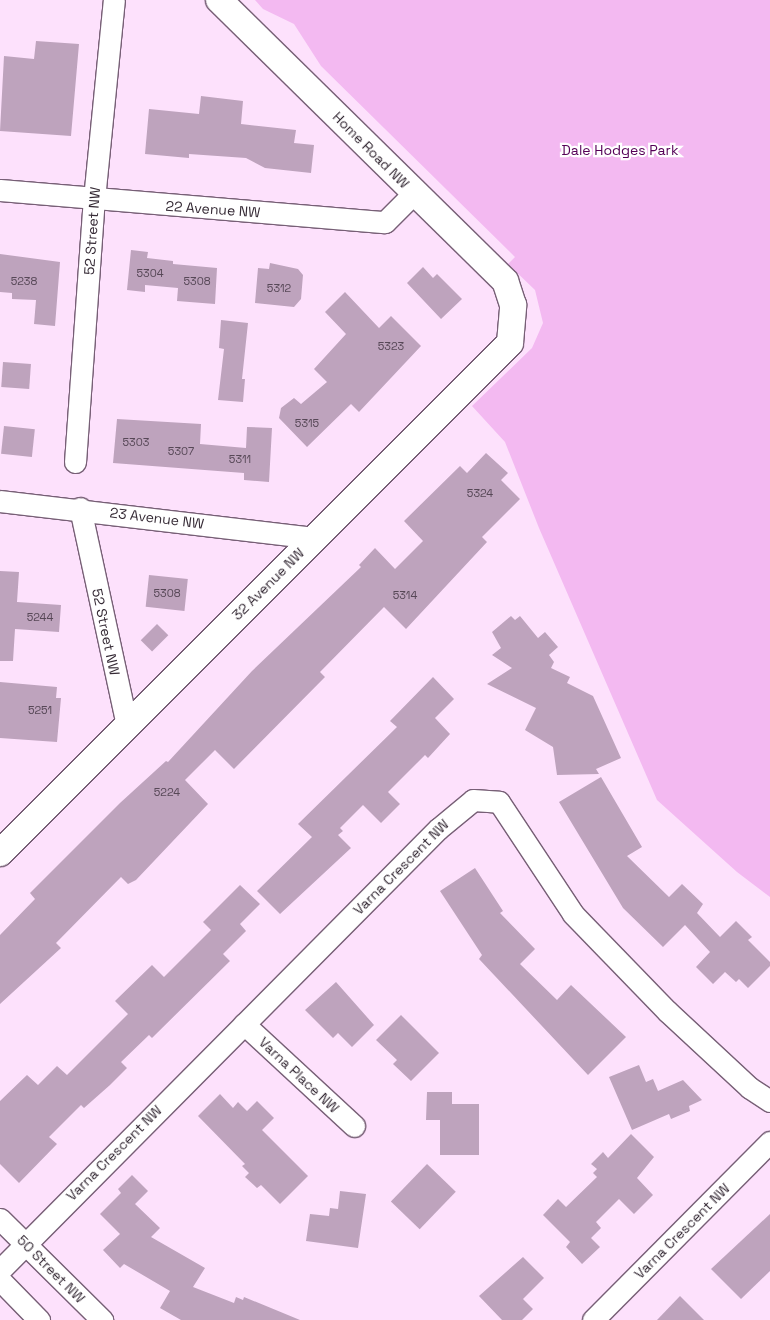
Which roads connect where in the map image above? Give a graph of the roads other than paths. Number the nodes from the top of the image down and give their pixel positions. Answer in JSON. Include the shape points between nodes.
{"nodes":[{"id":1,"x":114,"y":0,"type":"edge"},
{"id":2,"x":219,"y":0,"type":"edge"},
{"id":3,"x":0,"y":190,"type":"edge"},
{"id":4,"x":414,"y":193,"type":"junction"},
{"id":5,"x":94,"y":199,"type":"junction"},
{"id":6,"x":513,"y":305,"type":"joint"},
{"id":7,"x":75,"y":462,"type":"dead end"},
{"id":8,"x":0,"y":501,"type":"edge"},
{"id":9,"x":80,"y":508,"type":"junction"},
{"id":10,"x":314,"y":538,"type":"junction"},
{"id":11,"x":127,"y":725,"type":"junction"},
{"id":12,"x":1,"y":849,"type":"edge"},
{"id":13,"x":244,"y":1024,"type":"junction"},
{"id":14,"x":770,"y":1101,"type":"edge"},
{"id":15,"x":354,"y":1126,"type":"dead end"},
{"id":16,"x":770,"y":1142,"type":"edge"},
{"id":17,"x":0,"y":1219,"type":"edge"},
{"id":18,"x":25,"y":1244,"type":"junction"},
{"id":19,"x":0,"y":1270,"type":"edge"},
{"id":20,"x":0,"y":1280,"type":"edge"},
{"id":21,"x":39,"y":1320,"type":"edge"},
{"id":22,"x":102,"y":1320,"type":"edge"},
{"id":23,"x":593,"y":1320,"type":"edge"}],
"edges":[{"from":1,"to":5,"type":"street","name":"52 Street NW"},
{"from":2,"to":4,"type":"street","name":"Home Road NW"},
{"from":3,"to":5,"type":"street","name":"22 Avenue NW"},
{"from":4,"to":5,"type":"street","name":"22 Avenue NW","via":[[386,222]]},
{"from":4,"to":6,"type":"street","name":"Home Road NW","via":[[505,281]]},
{"from":5,"to":7,"type":"street","name":"52 Street NW"},
{"from":6,"to":10,"type":"street","name":"32 Avenue NW","via":[[510,344]]},
{"from":8,"to":9,"type":"street","name":"23 Avenue NW"},
{"from":9,"to":10,"type":"street","name":"23 Avenue NW"},
{"from":9,"to":11,"type":"street","name":"52 Street NW"},
{"from":10,"to":11,"type":"street","name":"32 Avenue NW"},
{"from":11,"to":12,"type":"street","name":"32 Avenue NW"},
{"from":13,"to":14,"type":"street","name":"Varna Crescent NW","via":[[438,829],[473,800],[499,802],[579,921],[667,1011],[750,1088]]},
{"from":13,"to":15,"type":"street","name":"Varna Place NW"},
{"from":13,"to":18,"type":"street","name":"Varna Crescent NW"},
{"from":16,"to":23,"type":"street","name":"Varna Crescent NW"},
{"from":17,"to":18,"type":"street","name":"50 Street NW"},
{"from":18,"to":19,"type":"street","name":"Varna Crescent NW"},
{"from":18,"to":22,"type":"street","name":"50 Street NW"},
{"from":20,"to":21,"type":"street"}]}
